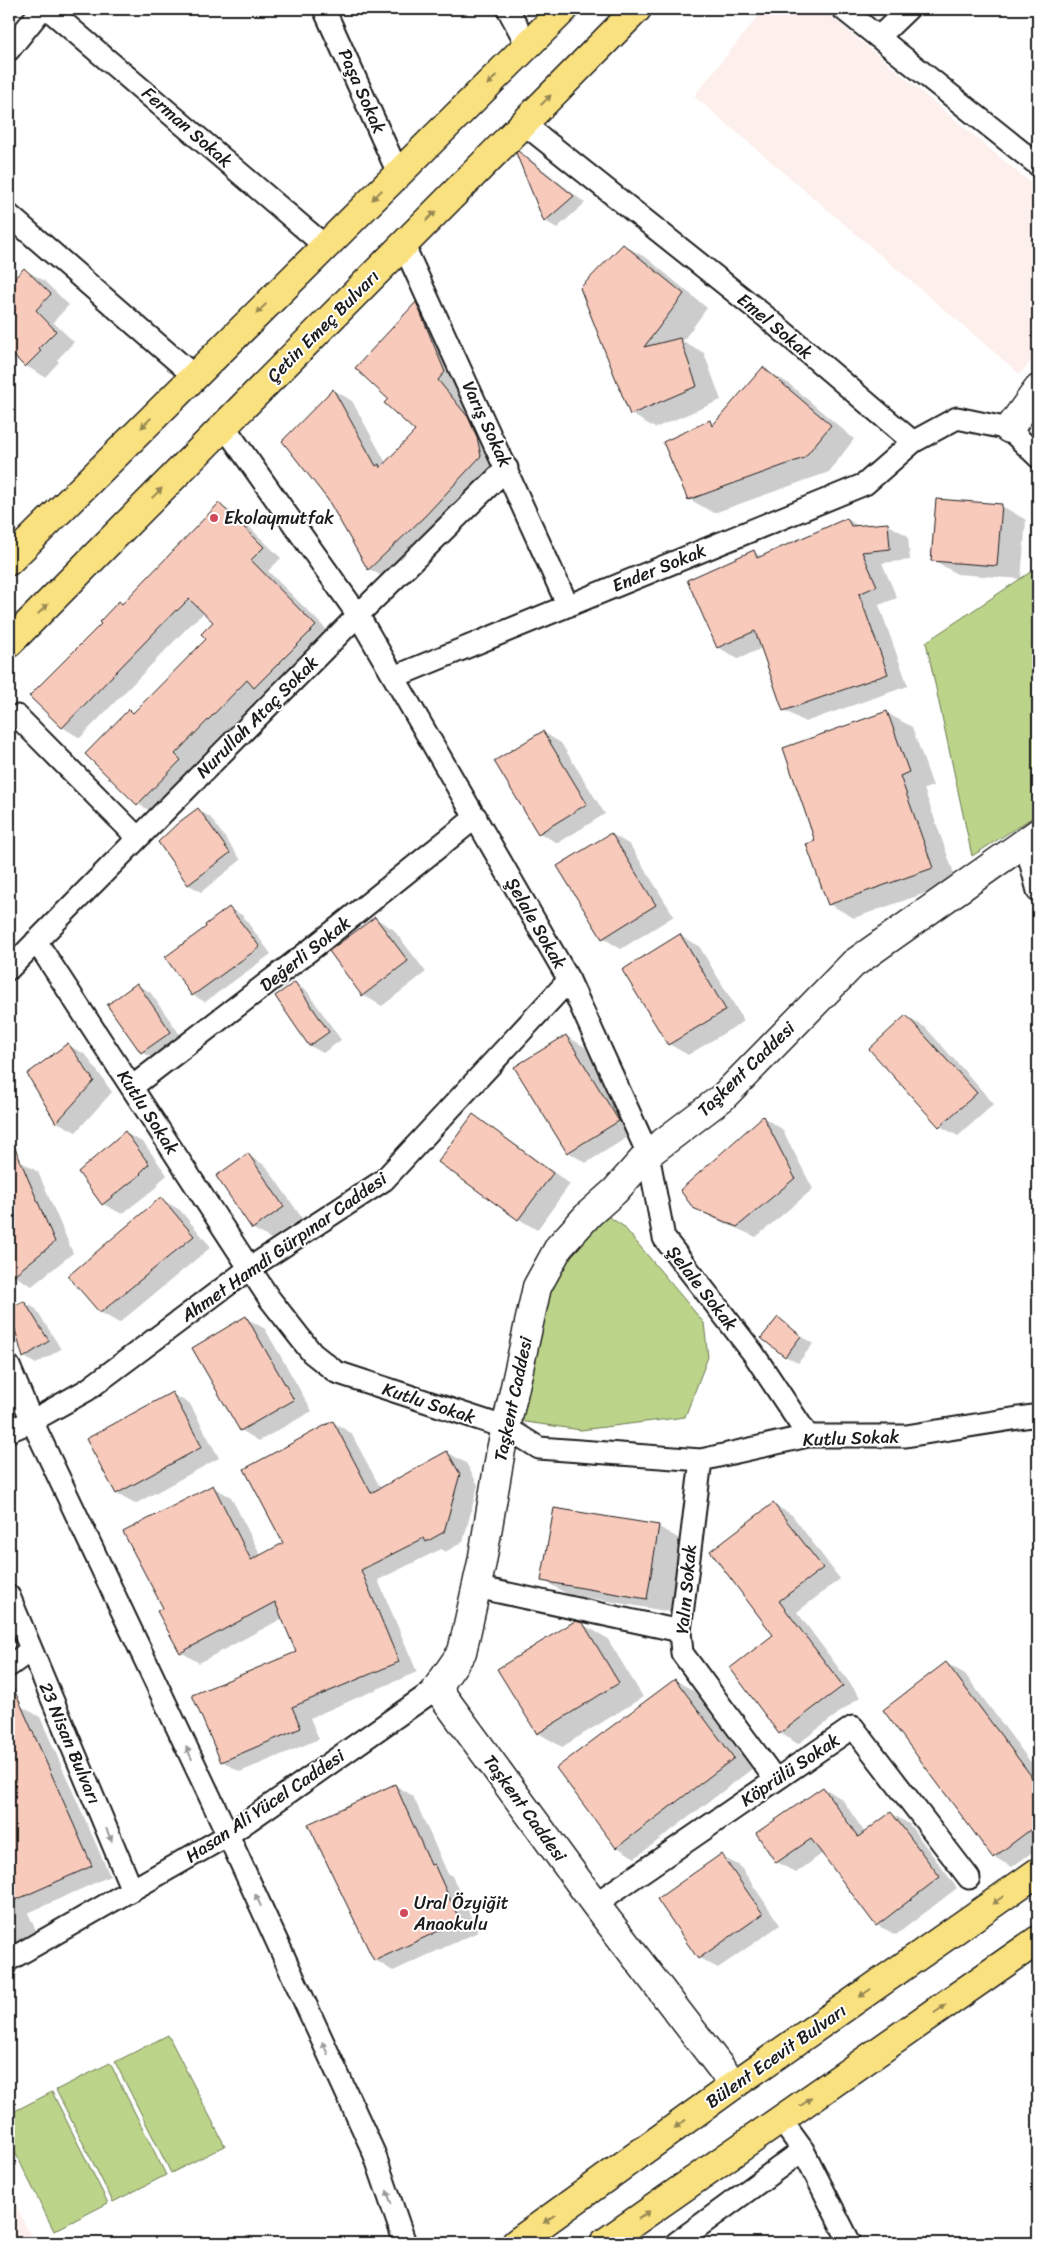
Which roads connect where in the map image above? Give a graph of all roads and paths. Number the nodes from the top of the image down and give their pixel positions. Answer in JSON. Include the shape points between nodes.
{"nodes":[{"id":1,"x":42,"y":9,"type":"edge"},
{"id":2,"x":48,"y":9,"type":"edge"},
{"id":3,"x":324,"y":9,"type":"edge"},
{"id":4,"x":508,"y":9,"type":"edge"},
{"id":5,"x":564,"y":9,"type":"edge"},
{"id":6,"x":637,"y":9,"type":"edge"},
{"id":7,"x":843,"y":9,"type":"edge"},
{"id":8,"x":908,"y":9,"type":"edge"},
{"id":9,"x":879,"y":37,"type":"junction"},
{"id":10,"x":527,"y":45,"type":"junction"},
{"id":11,"x":9,"y":50,"type":"edge"},
{"id":12,"x":523,"y":123,"type":"junction"},
{"id":13,"x":1038,"y":165,"type":"edge"},
{"id":14,"x":398,"y":173,"type":"junction"},
{"id":15,"x":9,"y":215,"type":"edge"},
{"id":16,"x":403,"y":244,"type":"junction"},
{"id":17,"x":325,"y":246,"type":"junction"},
{"id":18,"x":193,"y":375,"type":"junction"},
{"id":19,"x":1038,"y":389,"type":"edge"},
{"id":20,"x":224,"y":426,"type":"junction"},
{"id":21,"x":1009,"y":429,"type":"junction"},
{"id":22,"x":913,"y":442,"type":"junction"},
{"id":23,"x":1038,"y":457,"type":"edge"},
{"id":24,"x":507,"y":468,"type":"junction"},
{"id":25,"x":9,"y":561,"type":"edge"},
{"id":26,"x":568,"y":606,"type":"junction"},
{"id":27,"x":358,"y":615,"type":"junction"},
{"id":28,"x":9,"y":643,"type":"edge"},
{"id":29,"x":394,"y":677,"type":"junction"},
{"id":30,"x":17,"y":716,"type":"dead end"},
{"id":31,"x":476,"y":816,"type":"junction"},
{"id":32,"x":1031,"y":837,"type":"edge"},
{"id":33,"x":138,"y":838,"type":"junction"},
{"id":34,"x":1038,"y":891,"type":"edge"},
{"id":35,"x":36,"y":941,"type":"junction"},
{"id":36,"x":9,"y":969,"type":"edge"},
{"id":37,"x":569,"y":980,"type":"junction"},
{"id":38,"x":132,"y":1087,"type":"junction"},
{"id":39,"x":648,"y":1154,"type":"junction"},
{"id":40,"x":250,"y":1268,"type":"junction"},
{"id":41,"x":9,"y":1366,"type":"edge"},
{"id":42,"x":1038,"y":1415,"type":"edge"},
{"id":43,"x":32,"y":1421,"type":"junction"},
{"id":44,"x":507,"y":1428,"type":"junction"},
{"id":45,"x":9,"y":1430,"type":"edge"},
{"id":46,"x":808,"y":1436,"type":"junction"},
{"id":47,"x":700,"y":1460,"type":"junction"},
{"id":48,"x":476,"y":1587,"type":"junction"},
{"id":49,"x":9,"y":1596,"type":"edge"},
{"id":50,"x":680,"y":1631,"type":"junction"},
{"id":51,"x":31,"y":1650,"type":"junction"},
{"id":52,"x":9,"y":1666,"type":"edge"},
{"id":53,"x":438,"y":1688,"type":"junction"},
{"id":54,"x":776,"y":1779,"type":"junction"},
{"id":55,"x":228,"y":1835,"type":"junction"},
{"id":56,"x":1038,"y":1872,"type":"edge"},
{"id":57,"x":968,"y":1878,"type":"dead end"},
{"id":58,"x":132,"y":1890,"type":"junction"},
{"id":59,"x":595,"y":1904,"type":"junction"},
{"id":60,"x":1038,"y":1940,"type":"edge"},
{"id":61,"x":9,"y":1960,"type":"edge"},
{"id":62,"x":734,"y":2085,"type":"junction"},
{"id":63,"x":781,"y":2120,"type":"junction"},
{"id":64,"x":803,"y":2150,"type":"junction"},
{"id":65,"x":405,"y":2243,"type":"edge"},
{"id":66,"x":516,"y":2243,"type":"edge"},
{"id":67,"x":604,"y":2243,"type":"edge"},
{"id":68,"x":676,"y":2243,"type":"edge"},
{"id":69,"x":850,"y":2243,"type":"edge"}],
"edges":[{"from":1,"to":11,"type":"street"},
{"from":2,"to":17,"type":"street","name":"Ferman Sokak"},
{"from":3,"to":14,"type":"street","name":"Paşa Sokak"},
{"from":4,"to":10,"type":"street"},
{"from":5,"to":10,"type":"main road"},
{"from":12,"to":6,"type":"main road","name":"Çetin Emeç Bulvarı","one_way":true},
{"from":7,"to":9,"type":"street"},
{"from":8,"to":9,"type":"street"},
{"from":9,"to":13,"type":"street"},
{"from":10,"to":14,"type":"main road","one_way":true},
{"from":16,"to":12,"type":"main road","name":"Çetin Emeç Bulvarı","one_way":true},
{"from":12,"to":22,"type":"street","name":"Emel Sokak","via":[[765,316]]},
{"from":14,"to":17,"type":"main road","one_way":true},
{"from":15,"to":18,"type":"street"},
{"from":16,"to":20,"type":"main road","name":"Çetin Emeç Bulvarı"},
{"from":16,"to":24,"type":"street","name":"Varış Sokak"},
{"from":17,"to":18,"type":"main road","one_way":true},
{"from":18,"to":25,"type":"main road","one_way":true},
{"from":19,"to":21,"type":"street"},
{"from":20,"to":27,"type":"street","name":"Şelale Sokak"},
{"from":28,"to":20,"type":"main road","name":"Çetin Emeç Bulvarı","one_way":true},
{"from":21,"to":22,"type":"street","via":[[957,418]]},
{"from":21,"to":23,"type":"street"},
{"from":22,"to":26,"type":"street","name":"Ender Sokak","via":[[865,484]]},
{"from":24,"to":26,"type":"street","name":"Varış Sokak"},
{"from":24,"to":27,"type":"street","name":"Nurullah Ataç Sokak"},
{"from":26,"to":29,"type":"street","name":"Ender Sokak"},
{"from":27,"to":29,"type":"street","name":"Şelale Sokak"},
{"from":27,"to":33,"type":"street","name":"Nurullah Ataç Sokak"},
{"from":29,"to":31,"type":"street","name":"Şelale Sokak"},
{"from":30,"to":33,"type":"street"},
{"from":31,"to":37,"type":"street","name":"Şelale Sokak"},
{"from":31,"to":38,"type":"street","name":"Değerli Sokak","via":[[314,947]]},
{"from":32,"to":34,"type":"street"},
{"from":32,"to":39,"type":"street","name":"Taşkent Caddesi","via":[[853,964],[723,1096]]},
{"from":33,"to":35,"type":"street","name":"Nurullah Ataç Sokak"},
{"from":35,"to":36,"type":"street","name":"Nurullah Ataç Sokak"},
{"from":35,"to":38,"type":"street","name":"Kutlu Sokak"},
{"from":37,"to":39,"type":"street","name":"Şelale Sokak"},
{"from":37,"to":40,"type":"street","name":"Ahmet Hamdi Gürpınar Caddesi","via":[[384,1180]]},
{"from":38,"to":40,"type":"street","name":"Kutlu Sokak"},
{"from":39,"to":44,"type":"street","name":"Taşkent Caddesi","via":[[559,1247],[537,1287]]},
{"from":39,"to":46,"type":"street","name":"Şelale Sokak","via":[[664,1238],[753,1353]]},
{"from":40,"to":43,"type":"street","name":"Ahmet Hamdi Gürpınar Caddesi","via":[[87,1390]]},
{"from":40,"to":44,"type":"street","name":"Kutlu Sokak","via":[[312,1352],[336,1372]]},
{"from":41,"to":43,"type":"street"},
{"from":42,"to":46,"type":"street","name":"Kutlu Sokak","via":[[906,1436]]},
{"from":43,"to":45,"type":"street","name":"Ahmet Hamdi Gürpınar Caddesi"},
{"from":55,"to":43,"type":"street","one_way":true},
{"from":44,"to":47,"type":"street","name":"Kutlu Sokak","via":[[539,1448]]},
{"from":44,"to":48,"type":"street","name":"Taşkent Caddesi"},
{"from":46,"to":47,"type":"street","name":"Kutlu Sokak"},
{"from":47,"to":50,"type":"street","name":"Yalın Sokak"},
{"from":48,"to":50,"type":"street"},
{"from":48,"to":53,"type":"street","name":"Taşkent Caddesi","via":[[462,1652]]},
{"from":49,"to":51,"type":"street","name":"23 Nisan Bulvarı"},
{"from":50,"to":54,"type":"street","name":"Yalın Sokak","via":[[682,1653]]},
{"from":51,"to":52,"type":"street"},
{"from":51,"to":58,"type":"street","name":"23 Nisan Bulvarı","one_way":true},
{"from":53,"to":55,"type":"street","name":"Hasan Ali Yücel Caddesi"},
{"from":53,"to":59,"type":"street","name":"Taşkent Caddesi"},
{"from":54,"to":57,"type":"street","name":"Köprülü Sokak","via":[[853,1727]]},
{"from":54,"to":59,"type":"street","name":"Köprülü Sokak"},
{"from":55,"to":58,"type":"street","name":"Hasan Ali Yücel Caddesi"},
{"from":65,"to":55,"type":"street","one_way":true,"via":[[374,2153]]},
{"from":56,"to":62,"type":"main road","name":"Bülent Ecevit Bulvarı","one_way":true},
{"from":58,"to":61,"type":"street","name":"Hasan Ali Yücel Caddesi"},
{"from":59,"to":62,"type":"street","name":"Taşkent Caddesi"},
{"from":63,"to":60,"type":"main road","one_way":true},
{"from":62,"to":66,"type":"main road","name":"Bülent Ecevit Bulvarı","one_way":true},
{"from":63,"to":64,"type":"street"},
{"from":67,"to":63,"type":"main road","one_way":true},
{"from":64,"to":68,"type":"street"},
{"from":64,"to":69,"type":"street"}]}
